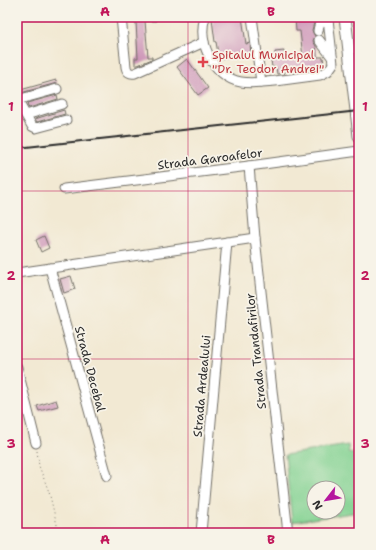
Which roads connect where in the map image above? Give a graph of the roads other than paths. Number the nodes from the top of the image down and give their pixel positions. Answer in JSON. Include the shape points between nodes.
{"nodes":[{"id":1,"x":121,"y":17,"type":"edge"},
{"id":2,"x":205,"y":17,"type":"edge"},
{"id":3,"x":252,"y":17,"type":"edge"},
{"id":4,"x":345,"y":17,"type":"edge"},
{"id":5,"x":328,"y":18,"type":"edge"},
{"id":6,"x":204,"y":42,"type":"junction"},
{"id":7,"x":332,"y":57,"type":"junction"},
{"id":8,"x":261,"y":82,"type":"junction"},
{"id":9,"x":57,"y":89,"type":"dead end"},
{"id":10,"x":17,"y":100,"type":"edge"},
{"id":11,"x":62,"y":104,"type":"dead end"},
{"id":12,"x":26,"y":115,"type":"junction"},
{"id":13,"x":66,"y":120,"type":"dead end"},
{"id":14,"x":359,"y":136,"type":"edge"},
{"id":15,"x":359,"y":151,"type":"edge"},
{"id":16,"x":249,"y":166,"type":"junction"},
{"id":17,"x":64,"y":189,"type":"dead end"},
{"id":18,"x":255,"y":238,"type":"junction"},
{"id":19,"x":227,"y":242,"type":"junction"},
{"id":20,"x":50,"y":268,"type":"junction"},
{"id":21,"x":17,"y":273,"type":"edge"},
{"id":22,"x":17,"y":367,"type":"edge"},
{"id":23,"x":36,"y":443,"type":"road end"},
{"id":24,"x":107,"y":476,"type":"dead end"},
{"id":25,"x":201,"y":533,"type":"edge"},
{"id":26,"x":288,"y":533,"type":"edge"}],
"edges":[{"from":1,"to":6,"type":"street","via":[[126,67],[132,74]]},
{"from":2,"to":6,"type":"street"},
{"from":3,"to":8,"type":"street"},
{"from":4,"to":14,"type":"main road"},
{"from":5,"to":7,"type":"street"},
{"from":5,"to":7,"type":"street","via":[[318,26],[318,36]]},
{"from":6,"to":8,"type":"street","via":[[211,60],[229,78],[240,82]]},
{"from":7,"to":8,"type":"street","via":[[333,64],[320,76]]},
{"from":9,"to":10,"type":"street"},
{"from":10,"to":12,"type":"street"},
{"from":11,"to":12,"type":"street"},
{"from":12,"to":13,"type":"street","via":[[36,128]]},
{"from":15,"to":16,"type":"street","name":"Strada Garoafelor"},
{"from":16,"to":17,"type":"street","name":"Strada Garoafelor"},
{"from":16,"to":18,"type":"street","name":"Strada Trandafirilor"},
{"from":18,"to":19,"type":"street"},
{"from":18,"to":26,"type":"street","name":"Strada Trandafirilor"},
{"from":19,"to":20,"type":"street"},
{"from":19,"to":25,"type":"street","name":"Strada Ardealului"},
{"from":20,"to":21,"type":"street"},
{"from":20,"to":24,"type":"street","name":"Strada Decebal"},
{"from":22,"to":23,"type":"street"}]}
